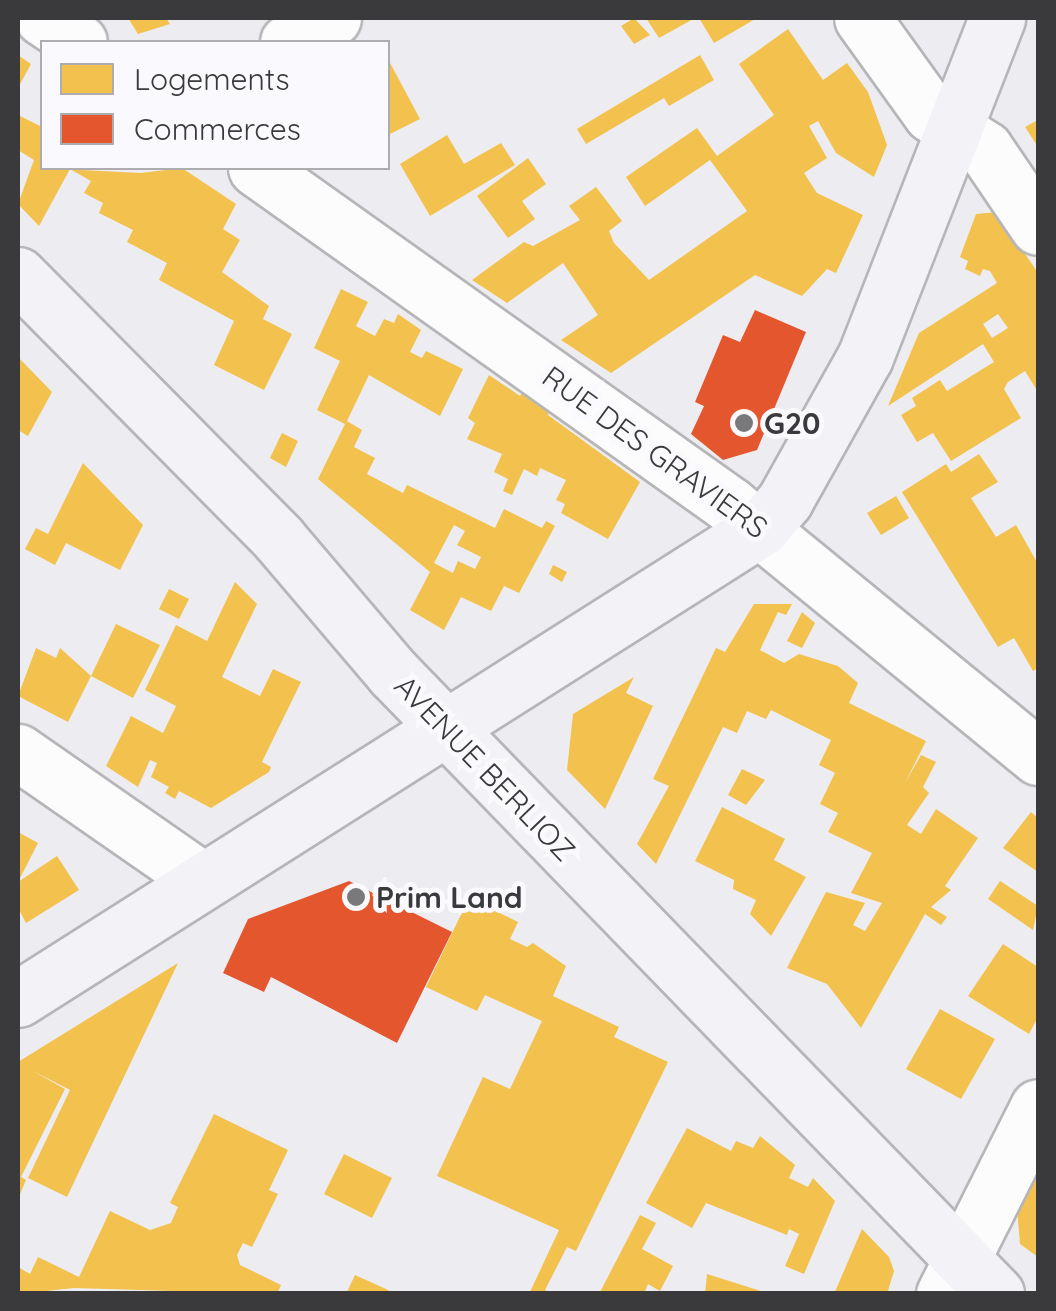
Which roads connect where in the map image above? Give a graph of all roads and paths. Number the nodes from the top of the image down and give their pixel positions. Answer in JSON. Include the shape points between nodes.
{"nodes":[{"id":1,"x":43,"y":18,"type":"edge"},
{"id":2,"x":333,"y":18,"type":"edge"},
{"id":3,"x":862,"y":18,"type":"edge"},
{"id":4,"x":997,"y":18,"type":"edge"},
{"id":5,"x":76,"y":40,"type":"edge"},
{"id":6,"x":292,"y":40,"type":"edge"},
{"id":7,"x":952,"y":131,"type":"junction"},
{"id":8,"x":259,"y":170,"type":"edge"},
{"id":9,"x":1038,"y":227,"type":"edge"},
{"id":10,"x":18,"y":276,"type":"edge"},
{"id":11,"x":760,"y":528,"type":"junction"},
{"id":12,"x":446,"y":728,"type":"junction"},
{"id":13,"x":18,"y":752,"type":"edge"},
{"id":14,"x":1038,"y":757,"type":"edge"},
{"id":15,"x":202,"y":880,"type":"junction"},
{"id":16,"x":18,"y":999,"type":"edge"},
{"id":17,"x":1038,"y":1107,"type":"edge"},
{"id":18,"x":966,"y":1281,"type":"edge"}],
"edges":[{"from":1,"to":5,"type":"street"},
{"from":2,"to":6,"type":"street"},
{"from":3,"to":7,"type":"street","via":[[931,114]]},
{"from":4,"to":7,"type":"main road"},
{"from":7,"to":9,"type":"street","via":[[985,149]]},
{"from":7,"to":11,"type":"main road","via":[[865,356],[785,500]]},
{"from":8,"to":11,"type":"street","name":"RUE DES GRAVIERS"},
{"from":10,"to":12,"type":"main road","name":"AVENUE BERLIOZ","via":[[279,539]]},
{"from":11,"to":12,"type":"main road"},
{"from":11,"to":14,"type":"street","name":"RUE DES GRAVIERS"},
{"from":12,"to":15,"type":"main road"},
{"from":12,"to":18,"type":"main road","name":"AVENUE BERLIOZ"},
{"from":13,"to":15,"type":"street"},
{"from":15,"to":16,"type":"main road"},
{"from":17,"to":18,"type":"street"}]}
